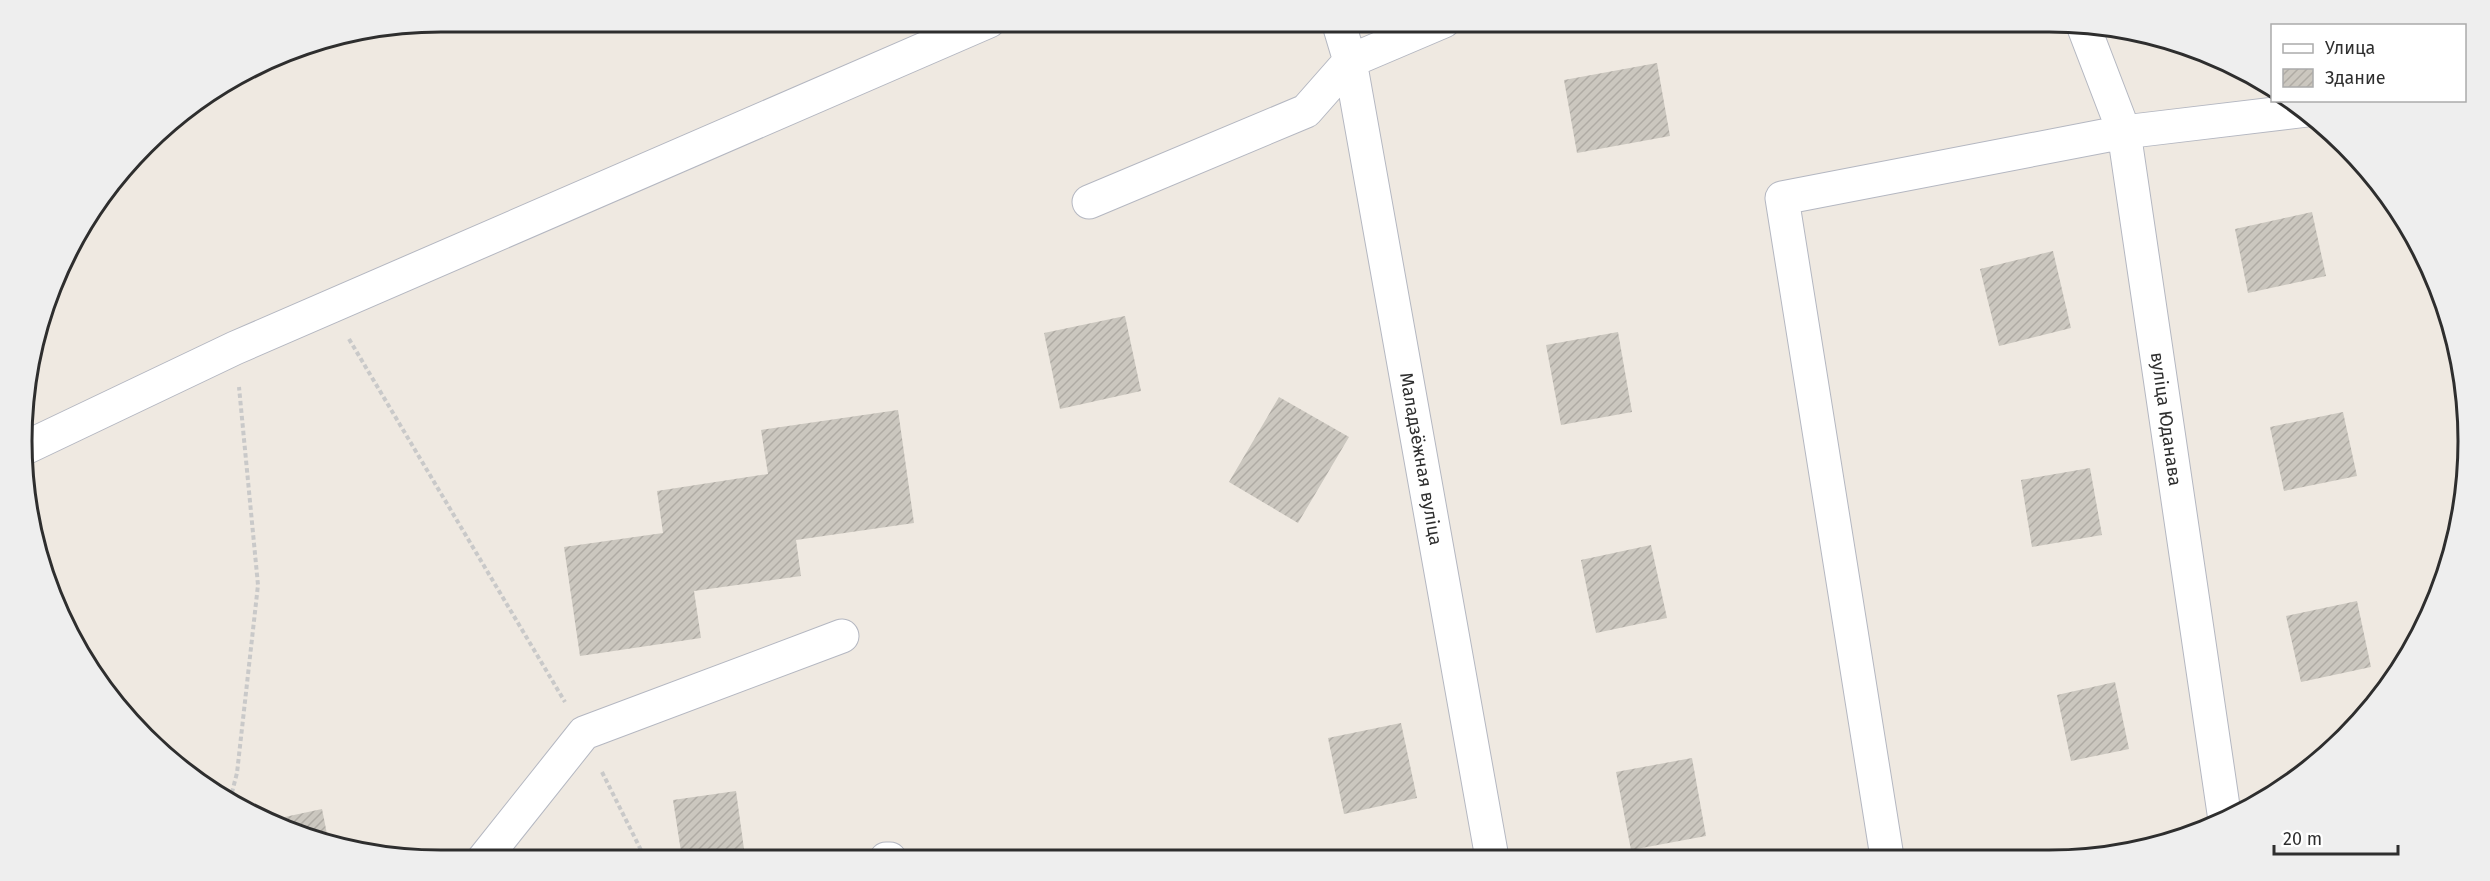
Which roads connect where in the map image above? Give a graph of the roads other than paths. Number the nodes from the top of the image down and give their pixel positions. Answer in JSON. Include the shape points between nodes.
{"nodes":[{"id":1,"x":964,"y":32,"type":"edge"},
{"id":2,"x":1341,"y":32,"type":"edge"},
{"id":3,"x":1418,"y":32,"type":"edge"},
{"id":4,"x":2086,"y":33,"type":"edge"},
{"id":5,"x":1350,"y":61,"type":"junction"},
{"id":6,"x":2292,"y":112,"type":"edge"},
{"id":7,"x":2124,"y":132,"type":"junction"},
{"id":8,"x":1089,"y":202,"type":"dead end"},
{"id":9,"x":32,"y":444,"type":"edge"},
{"id":10,"x":842,"y":636,"type":"dead end"},
{"id":11,"x":2224,"y":810,"type":"edge"},
{"id":12,"x":491,"y":850,"type":"edge"},
{"id":13,"x":1491,"y":850,"type":"edge"},
{"id":14,"x":1886,"y":850,"type":"edge"}],
"edges":[{"from":1,"to":9,"type":"street","via":[[235,348]]},
{"from":2,"to":5,"type":"street","name":"Маладзёжная вуліца"},
{"from":3,"to":5,"type":"street"},
{"from":4,"to":7,"type":"street","name":"вуліца Юданава"},
{"from":5,"to":8,"type":"street","via":[[1306,111]]},
{"from":5,"to":13,"type":"street","name":"Маладзёжная вуліца"},
{"from":6,"to":7,"type":"street"},
{"from":7,"to":11,"type":"street","name":"вуліца Юданава"},
{"from":7,"to":14,"type":"street","via":[[1782,198]]},
{"from":10,"to":12,"type":"street","via":[[584,734]]}]}
